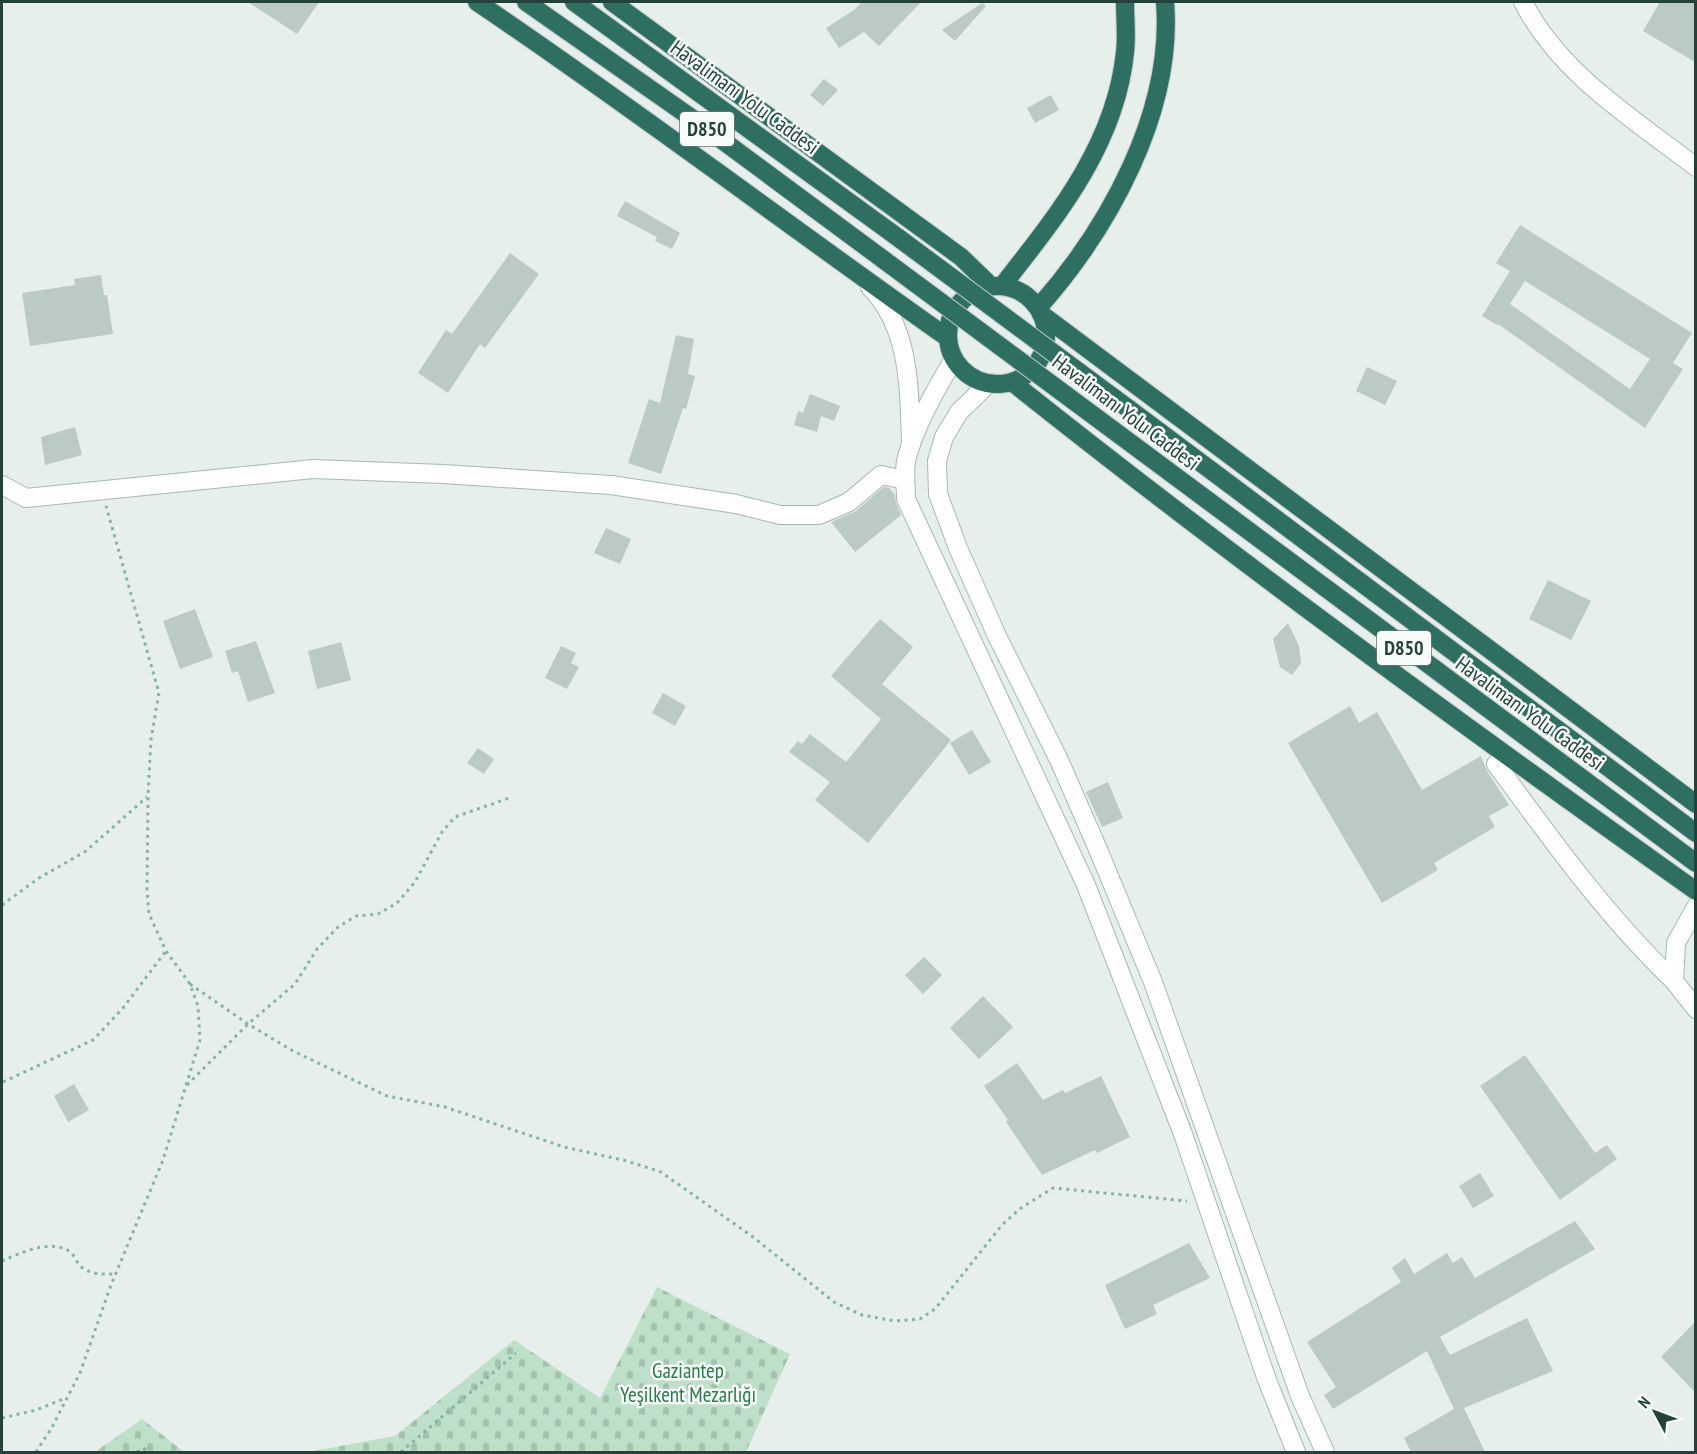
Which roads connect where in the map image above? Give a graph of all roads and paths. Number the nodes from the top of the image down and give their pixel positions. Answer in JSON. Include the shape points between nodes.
{"nodes":[{"id":1,"x":477,"y":2,"type":"edge"},
{"id":2,"x":526,"y":2,"type":"edge"},
{"id":3,"x":574,"y":2,"type":"edge"},
{"id":4,"x":612,"y":2,"type":"edge"},
{"id":5,"x":1125,"y":2,"type":"edge"},
{"id":6,"x":1165,"y":2,"type":"edge"},
{"id":7,"x":1523,"y":2,"type":"edge"},
{"id":8,"x":1695,"y":166,"type":"edge"},
{"id":9,"x":860,"y":277,"type":"junction"},
{"id":10,"x":997,"y":286,"type":"junction"},
{"id":11,"x":1040,"y":311,"type":"junction"},
{"id":12,"x":948,"y":338,"type":"junction"},
{"id":13,"x":954,"y":359,"type":"junction"},
{"id":14,"x":1012,"y":382,"type":"junction"},
{"id":15,"x":989,"y":383,"type":"junction"},
{"id":16,"x":911,"y":446,"type":"junction"},
{"id":17,"x":905,"y":480,"type":"junction"},
{"id":18,"x":2,"y":485,"type":"edge"},
{"id":19,"x":101,"y":490,"type":"junction"},
{"id":20,"x":1496,"y":764,"type":"dead end"},
{"id":21,"x":148,"y":796,"type":"junction"},
{"id":22,"x":508,"y":798,"type":"dead end"},
{"id":23,"x":1695,"y":804,"type":"edge"},
{"id":24,"x":1695,"y":833,"type":"edge"},
{"id":25,"x":1695,"y":863,"type":"edge"},
{"id":26,"x":1695,"y":891,"type":"edge"},
{"id":27,"x":2,"y":905,"type":"edge"},
{"id":28,"x":1695,"y":907,"type":"edge"},
{"id":29,"x":166,"y":951,"type":"junction"},
{"id":30,"x":1674,"y":981,"type":"junction"},
{"id":31,"x":190,"y":984,"type":"junction"},
{"id":32,"x":1695,"y":1009,"type":"edge"},
{"id":33,"x":248,"y":1024,"type":"junction"},
{"id":34,"x":3,"y":1082,"type":"dead end"},
{"id":35,"x":186,"y":1087,"type":"junction"},
{"id":36,"x":1205,"y":1202,"type":"junction"},
{"id":37,"x":2,"y":1261,"type":"edge"},
{"id":38,"x":116,"y":1274,"type":"junction"},
{"id":39,"x":516,"y":1353,"type":"dead end"},
{"id":40,"x":67,"y":1398,"type":"junction"},
{"id":41,"x":2,"y":1418,"type":"edge"},
{"id":42,"x":36,"y":1452,"type":"edge"},
{"id":43,"x":137,"y":1452,"type":"edge"},
{"id":44,"x":148,"y":1452,"type":"edge"},
{"id":45,"x":401,"y":1452,"type":"edge"},
{"id":46,"x":1296,"y":1452,"type":"edge"},
{"id":47,"x":1325,"y":1452,"type":"edge"}],
"edges":[{"from":1,"to":9,"type":"highway","via":[[592,80]]},
{"from":2,"to":25,"type":"highway","name":"Havalimanı Yolu Caddesi","number":"D850","bridge":true,"via":[[703,126]]},
{"from":3,"to":24,"type":"highway","name":"Havalimanı Yolu Caddesi","number":"D850","bridge":true,"via":[[900,239]]},
{"from":4,"to":10,"type":"highway"},
{"from":5,"to":10,"type":"highway","via":[[1125,52],[1113,110],[1084,175],[1042,235]]},
{"from":6,"to":11,"type":"highway","via":[[1161,71],[1147,128],[1115,201]]},
{"from":7,"to":8,"type":"street","via":[[1562,58],[1603,96]]},
{"from":9,"to":12,"type":"highway"},
{"from":9,"to":16,"type":"street","via":[[882,299],[904,352]]},
{"from":10,"to":11,"type":"highway","via":[[1022,292]]},
{"from":10,"to":12,"type":"highway","via":[[981,288],[963,300],[951,317]]},
{"from":11,"to":14,"type":"highway","via":[[1046,329],[1044,351],[1031,370]]},
{"from":11,"to":23,"type":"highway"},
{"from":12,"to":13,"type":"highway"},
{"from":13,"to":15,"type":"highway","via":[[968,375]]},
{"from":13,"to":16,"type":"street","via":[[936,388]]},
{"from":14,"to":15,"type":"highway"},
{"from":14,"to":26,"type":"highway","via":[[1357,647]]},
{"from":15,"to":47,"type":"street","via":[[959,412],[944,437],[937,461],[938,494],[988,616],[1059,760],[1149,972],[1300,1396]]},
{"from":16,"to":17,"type":"street"},
{"from":17,"to":19,"type":"street","via":[[881,475],[849,502],[819,515],[780,515],[736,504],[611,485],[313,469]]},
{"from":17,"to":36,"type":"street","via":[[906,499],[1086,885]]},
{"from":18,"to":19,"type":"street","via":[[26,498]]},
{"from":19,"to":21,"type":"path","via":[[159,693],[151,739]]},
{"from":20,"to":30,"type":"street","via":[[1572,868]]},
{"from":21,"to":27,"type":"path","via":[[86,851]]},
{"from":21,"to":29,"type":"path","via":[[149,914]]},
{"from":22,"to":33,"type":"path","via":[[454,817],[415,882],[397,903],[378,914],[356,916],[338,927],[317,949],[295,984]]},
{"from":28,"to":30,"type":"street","via":[[1676,943]]},
{"from":29,"to":31,"type":"path"},
{"from":29,"to":34,"type":"path","via":[[93,1040]]},
{"from":30,"to":32,"type":"street"},
{"from":31,"to":33,"type":"path"},
{"from":31,"to":35,"type":"path","via":[[198,1006],[200,1040]]},
{"from":33,"to":35,"type":"path"},
{"from":33,"to":36,"type":"path","via":[[293,1051],[387,1096],[445,1107],[564,1147],[661,1172],[753,1237],[834,1302],[862,1315],[895,1321],[920,1318],[935,1309],[1002,1225],[1053,1188]]},
{"from":35,"to":38,"type":"path","via":[[163,1160]]},
{"from":36,"to":46,"type":"street"},
{"from":37,"to":38,"type":"path","via":[[31,1249],[58,1246],[72,1252],[80,1265],[94,1275]]},
{"from":38,"to":40,"type":"path"},
{"from":39,"to":45,"type":"path"},
{"from":40,"to":41,"type":"path"},
{"from":40,"to":42,"type":"path"},
{"from":43,"to":44,"type":"path","via":[[143,1448]]}]}
